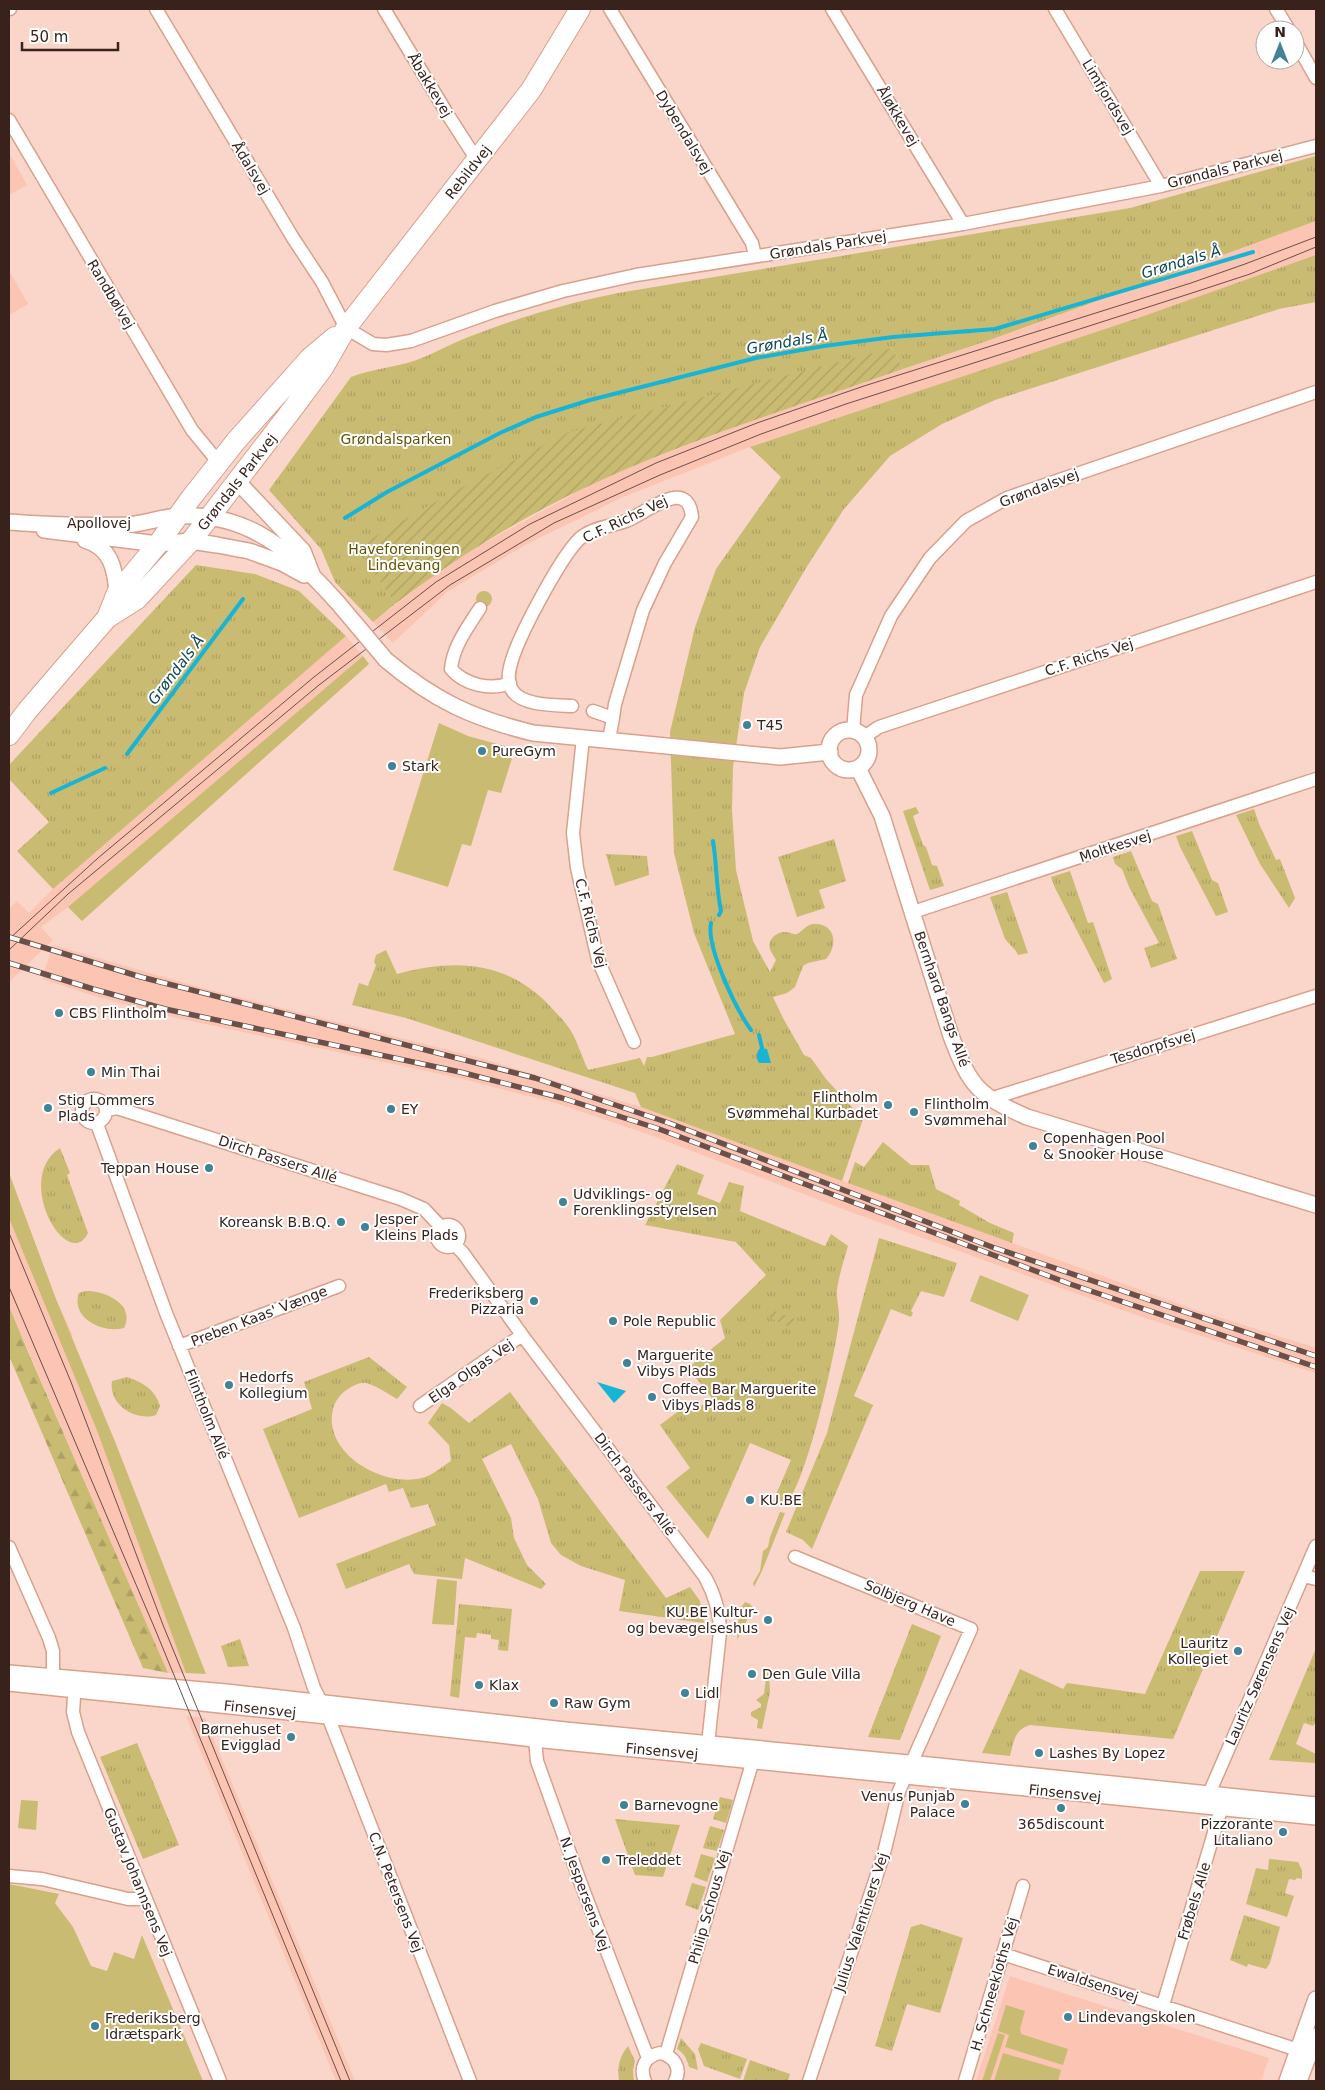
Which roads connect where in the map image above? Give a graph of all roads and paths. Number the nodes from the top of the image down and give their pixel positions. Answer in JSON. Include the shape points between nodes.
{"nodes":[{"id":1,"x":156,"y":9,"type":"edge"},
{"id":2,"x":384,"y":9,"type":"edge"},
{"id":3,"x":580,"y":9,"type":"edge"},
{"id":4,"x":610,"y":9,"type":"edge"},
{"id":5,"x":832,"y":9,"type":"edge"},
{"id":6,"x":1055,"y":9,"type":"edge"},
{"id":7,"x":1276,"y":9,"type":"edge"},
{"id":8,"x":1282,"y":20,"type":"edge"},
{"id":9,"x":1305,"y":59,"type":"edge"},
{"id":10,"x":1316,"y":78,"type":"edge"},
{"id":11,"x":9,"y":120,"type":"edge"},
{"id":12,"x":1316,"y":146,"type":"edge"},
{"id":13,"x":477,"y":160,"type":"junction"},
{"id":14,"x":1161,"y":186,"type":"junction"},
{"id":15,"x":963,"y":224,"type":"junction"},
{"id":16,"x":755,"y":256,"type":"junction"},
{"id":17,"x":346,"y":328,"type":"junction"},
{"id":18,"x":1316,"y":392,"type":"edge"},
{"id":19,"x":219,"y":463,"type":"junction"},
{"id":20,"x":238,"y":482,"type":"junction"},
{"id":21,"x":178,"y":516,"type":"junction"},
{"id":22,"x":211,"y":516,"type":"junction"},
{"id":23,"x":13,"y":522,"type":"edge"},
{"id":24,"x":64,"y":534,"type":"junction"},
{"id":25,"x":191,"y":541,"type":"junction"},
{"id":26,"x":158,"y":544,"type":"junction"},
{"id":27,"x":314,"y":580,"type":"junction"},
{"id":28,"x":1316,"y":582,"type":"edge"},
{"id":29,"x":117,"y":593,"type":"junction"},
{"id":30,"x":480,"y":608,"type":"dead end"},
{"id":31,"x":107,"y":618,"type":"junction"},
{"id":32,"x":510,"y":683,"type":"junction"},
{"id":33,"x":572,"y":706,"type":"dead end"},
{"id":34,"x":27,"y":711,"type":"junction"},
{"id":35,"x":593,"y":711,"type":"dead end"},
{"id":36,"x":613,"y":718,"type":"junction"},
{"id":37,"x":9,"y":727,"type":"edge"},
{"id":38,"x":858,"y":734,"type":"junction"},
{"id":39,"x":9,"y":735,"type":"edge"},
{"id":40,"x":583,"y":738,"type":"junction"},
{"id":41,"x":609,"y":740,"type":"junction"},
{"id":42,"x":830,"y":752,"type":"junction"},
{"id":43,"x":858,"y":768,"type":"junction"},
{"id":44,"x":1316,"y":779,"type":"edge"},
{"id":45,"x":913,"y":912,"type":"junction"},
{"id":46,"x":1316,"y":996,"type":"edge"},
{"id":47,"x":634,"y":1042,"type":"dead end"},
{"id":48,"x":990,"y":1099,"type":"junction"},
{"id":49,"x":107,"y":1110,"type":"junction"},
{"id":50,"x":97,"y":1124,"type":"junction"},
{"id":51,"x":1316,"y":1205,"type":"edge"},
{"id":52,"x":339,"y":1286,"type":"dead end"},
{"id":53,"x":522,"y":1335,"type":"junction"},
{"id":54,"x":179,"y":1346,"type":"junction"},
{"id":55,"x":420,"y":1406,"type":"dead end"},
{"id":56,"x":1316,"y":1546,"type":"edge"},
{"id":57,"x":9,"y":1547,"type":"edge"},
{"id":58,"x":795,"y":1557,"type":"dead end"},
{"id":59,"x":1310,"y":1577,"type":"edge"},
{"id":60,"x":9,"y":1673,"type":"edge"},
{"id":61,"x":54,"y":1682,"type":"junction"},
{"id":62,"x":9,"y":1683,"type":"edge"},
{"id":63,"x":75,"y":1684,"type":"junction"},
{"id":64,"x":325,"y":1709,"type":"junction"},
{"id":65,"x":534,"y":1733,"type":"junction"},
{"id":66,"x":707,"y":1750,"type":"junction"},
{"id":67,"x":752,"y":1760,"type":"junction"},
{"id":68,"x":908,"y":1769,"type":"junction"},
{"id":69,"x":1205,"y":1801,"type":"junction"},
{"id":70,"x":1223,"y":1803,"type":"junction"},
{"id":71,"x":1316,"y":1805,"type":"edge"},
{"id":72,"x":1316,"y":1817,"type":"edge"},
{"id":73,"x":9,"y":1876,"type":"edge"},
{"id":74,"x":1023,"y":1886,"type":"dead end"},
{"id":75,"x":146,"y":1899,"type":"junction"},
{"id":76,"x":1003,"y":1954,"type":"junction"},
{"id":77,"x":1316,"y":1999,"type":"edge"},
{"id":78,"x":1162,"y":2005,"type":"junction"},
{"id":79,"x":1316,"y":2036,"type":"edge"},
{"id":80,"x":1304,"y":2052,"type":"junction"},
{"id":81,"x":666,"y":2054,"type":"junction"},
{"id":82,"x":648,"y":2058,"type":"junction"},
{"id":83,"x":220,"y":2081,"type":"edge"},
{"id":84,"x":470,"y":2081,"type":"edge"},
{"id":85,"x":645,"y":2081,"type":"edge"},
{"id":86,"x":677,"y":2081,"type":"edge"},
{"id":87,"x":809,"y":2081,"type":"edge"},
{"id":88,"x":965,"y":2081,"type":"edge"},
{"id":89,"x":1287,"y":2081,"type":"edge"},
{"id":90,"x":1299,"y":2081,"type":"edge"}],
"edges":[{"from":1,"to":17,"type":"street","name":"Ådalsvej","via":[[322,282]]},
{"from":2,"to":13,"type":"street","name":"Åbakkevej"},
{"from":3,"to":13,"type":"main road","name":"Rebildvej","via":[[531,90]]},
{"from":4,"to":16,"type":"street","name":"Dybendalsvej","via":[[752,243]]},
{"from":5,"to":15,"type":"street","name":"Åløkkevej"},
{"from":6,"to":14,"type":"street","name":"Limfjordsvej"},
{"from":7,"to":8,"type":"street"},
{"from":9,"to":10,"type":"street"},
{"from":11,"to":19,"type":"street","name":"Randbølvej","via":[[192,430]]},
{"from":12,"to":14,"type":"street","name":"Grøndals Parkvej"},
{"from":13,"to":17,"type":"main road","name":"Rebildvej"},
{"from":14,"to":15,"type":"street","name":"Grøndals Parkvej"},
{"from":15,"to":16,"type":"street","name":"Grøndals Parkvej"},
{"from":16,"to":17,"type":"street","name":"Grøndals Parkvej","via":[[636,275],[563,291],[398,344],[373,344]]},
{"from":17,"to":19,"type":"main road","name":"Grøndals Parkvej","via":[[310,358]]},
{"from":17,"to":20,"type":"main road","name":"Grøndals Parkvej","via":[[323,368]]},
{"from":18,"to":38,"type":"street","name":"Grøndalsvej","via":[[1007,498],[966,521],[930,558],[891,616],[856,695]]},
{"from":19,"to":20,"type":"main road"},
{"from":19,"to":21,"type":"main road","name":"Grøndals Parkvej"},
{"from":20,"to":22,"type":"main road","name":"Grøndals Parkvej"},
{"from":20,"to":27,"type":"street","via":[[303,551]]},
{"from":21,"to":22,"type":"street","name":"Apollovej"},
{"from":21,"to":23,"type":"street","name":"Apollovej","via":[[128,524]]},
{"from":21,"to":26,"type":"main road","name":"Grøndals Parkvej"},
{"from":22,"to":25,"type":"main road","name":"Grøndals Parkvej"},
{"from":22,"to":27,"type":"street","via":[[256,531],[288,552]]},
{"from":23,"to":24,"type":"street","name":"Apollovej"},
{"from":24,"to":26,"type":"street","name":"Apollovej"},
{"from":24,"to":29,"type":"street","name":"Apollovej","via":[[98,544],[110,560],[116,576]]},
{"from":25,"to":26,"type":"street"},
{"from":25,"to":27,"type":"street","via":[[249,551]]},
{"from":25,"to":31,"type":"main road","name":"Grøndals Parkvej","via":[[137,599]]},
{"from":26,"to":29,"type":"main road","name":"Grøndals Parkvej"},
{"from":27,"to":40,"type":"street","bridge":true,"via":[[386,660],[449,704],[474,716],[533,733]]},
{"from":28,"to":38,"type":"street","name":"C.F. Richs Vej"},
{"from":29,"to":31,"type":"main road","name":"Grøndals Parkvej"},
{"from":30,"to":32,"type":"street","via":[[452,657],[452,669],[459,677],[486,687],[500,688]]},
{"from":31,"to":34,"type":"main road","name":"Grøndals Parkvej"},
{"from":32,"to":33,"type":"street","via":[[513,692],[526,700]]},
{"from":32,"to":36,"type":"street","name":"C.F. Richs Vej","via":[[512,660],[525,630],[569,550],[584,535],[626,521],[667,498],[682,499],[690,506],[692,517],[643,610]]},
{"from":34,"to":37,"type":"main road","name":"Grøndals Parkvej"},
{"from":34,"to":39,"type":"main road","name":"Grøndals Parkvej"},
{"from":35,"to":36,"type":"street"},
{"from":36,"to":41,"type":"street","name":"C.F. Richs Vej"},
{"from":38,"to":42,"type":"street","via":[[846,731],[836,736]]},
{"from":38,"to":43,"type":"street","via":[[868,743],[868,754]]},
{"from":40,"to":41,"type":"street"},
{"from":40,"to":47,"type":"street","name":"C.F. Richs Vej","via":[[573,833],[577,868],[598,960]]},
{"from":41,"to":42,"type":"street","via":[[780,757]]},
{"from":42,"to":43,"type":"street","via":[[840,767]]},
{"from":43,"to":45,"type":"street","name":"Bernhard Bangs Allé","via":[[882,816]]},
{"from":44,"to":45,"type":"street","name":"Moltkesvej"},
{"from":45,"to":48,"type":"street","name":"Bernhard Bangs Allé","via":[[964,1069]]},
{"from":46,"to":48,"type":"street","name":"Tesdorpfsvej"},
{"from":48,"to":51,"type":"street","name":"Bernhard Bangs Allé","via":[[1027,1117],[1078,1134]]},
{"from":49,"to":50,"type":"street","via":[[104,1119]]},
{"from":49,"to":50,"type":"street","via":[[99,1100],[84,1104],[83,1118]]},
{"from":49,"to":53,"type":"street","name":"Dirch Passers Allé","via":[[117,1108],[401,1199],[424,1210],[441,1226],[456,1228],[459,1237],[455,1245]]},
{"from":50,"to":54,"type":"street","name":"Flintholm Allé"},
{"from":52,"to":54,"type":"street","name":"Preben Kaas' Vænge"},
{"from":53,"to":55,"type":"street","name":"Elga Olgas Vej"},
{"from":53,"to":66,"type":"street","name":"Dirch Passers Allé","via":[[705,1577],[715,1595],[720,1613],[720,1632]]},
{"from":54,"to":64,"type":"street","name":"Flintholm Allé"},
{"from":56,"to":59,"type":"street","name":"Lauritz Sørensens Vej"},
{"from":57,"to":61,"type":"street","via":[[49,1638],[53,1651]]},
{"from":58,"to":68,"type":"street","name":"Solbjerg Have","via":[[971,1629]]},
{"from":59,"to":69,"type":"street","name":"Lauritz Sørensens Vej"},
{"from":60,"to":61,"type":"street","name":"Finsensvej"},
{"from":61,"to":62,"type":"street","name":"Finsensvej"},
{"from":61,"to":63,"type":"street","name":"Finsensvej"},
{"from":63,"to":64,"type":"street","name":"Finsensvej"},
{"from":63,"to":75,"type":"street","name":"Gustav Johannsens Vej","via":[[73,1712],[78,1732]]},
{"from":64,"to":65,"type":"street","name":"Finsensvej"},
{"from":64,"to":84,"type":"street","name":"C.N. Petersens Vej"},
{"from":65,"to":66,"type":"street","name":"Finsensvej"},
{"from":65,"to":82,"type":"street","name":"N. Jespersens Vej","via":[[537,1761]]},
{"from":66,"to":67,"type":"street","name":"Finsensvej"},
{"from":66,"to":68,"type":"street","name":"Finsensvej"},
{"from":67,"to":68,"type":"street","name":"Finsensvej"},
{"from":67,"to":81,"type":"street","name":"Philip Schous Vej"},
{"from":68,"to":69,"type":"street","name":"Finsensvej"},
{"from":68,"to":87,"type":"street","name":"Julius Valentiners Vej","via":[[899,1791],[884,1853]]},
{"from":69,"to":70,"type":"street","name":"Finsensvej"},
{"from":70,"to":71,"type":"street","name":"Finsensvej"},
{"from":70,"to":72,"type":"street","name":"Finsensvej"},
{"from":70,"to":78,"type":"street","name":"Frøbels Alle"},
{"from":73,"to":75,"type":"street","via":[[42,1879],[128,1899]]},
{"from":74,"to":76,"type":"street","name":"H. Schneekloths Vej"},
{"from":75,"to":83,"type":"street","name":"Gustav Johannsens Vej"},
{"from":76,"to":78,"type":"street","name":"Ewaldsensvej"},
{"from":76,"to":88,"type":"street","name":"H. Schneekloths Vej"},
{"from":77,"to":80,"type":"street"},
{"from":78,"to":80,"type":"street","name":"Ewaldsensvej"},
{"from":79,"to":80,"type":"street"},
{"from":80,"to":89,"type":"street"},
{"from":80,"to":90,"type":"street"},
{"from":81,"to":82,"type":"street"},
{"from":81,"to":86,"type":"street","via":[[677,2064]]},
{"from":82,"to":85,"type":"street","via":[[642,2068]]}]}
